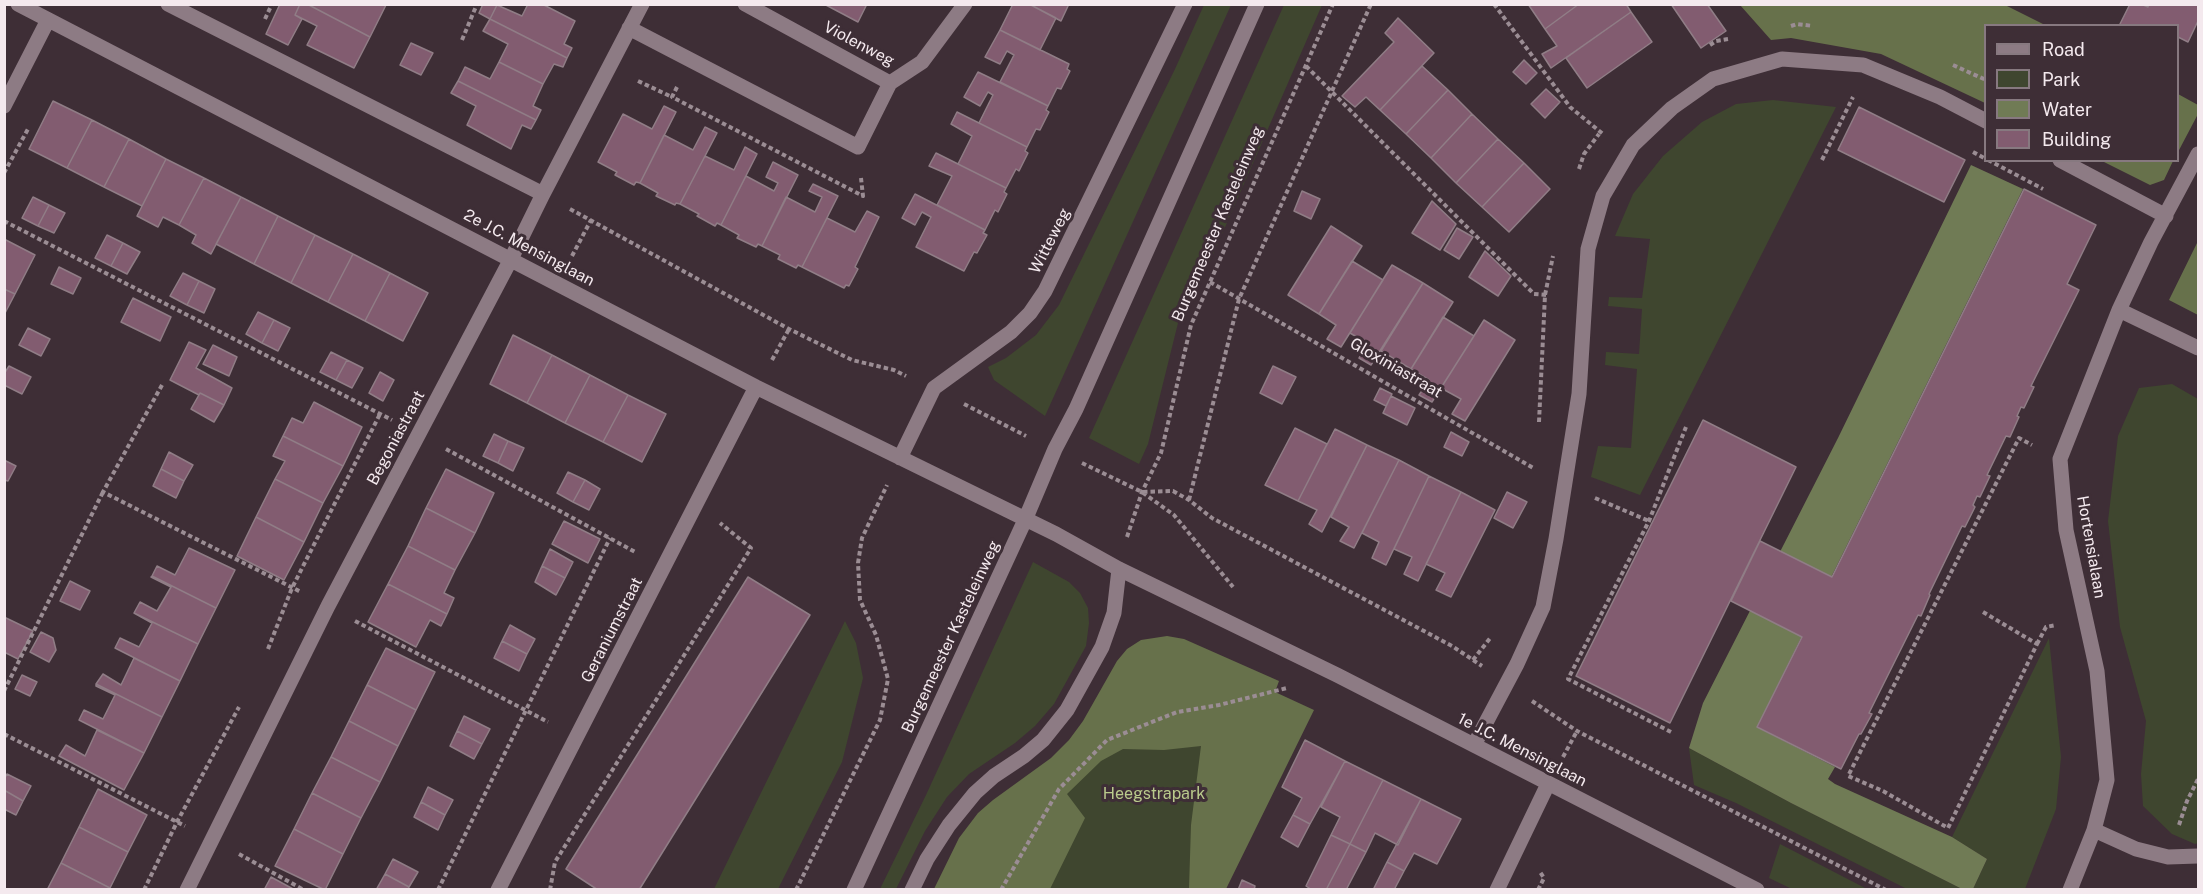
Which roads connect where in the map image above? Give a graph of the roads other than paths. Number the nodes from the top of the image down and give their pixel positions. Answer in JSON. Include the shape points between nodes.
{"nodes":[{"id":1,"x":18,"y":4,"type":"edge"},
{"id":2,"x":168,"y":4,"type":"edge"},
{"id":3,"x":642,"y":4,"type":"edge"},
{"id":4,"x":745,"y":4,"type":"edge"},
{"id":5,"x":965,"y":4,"type":"edge"},
{"id":6,"x":1185,"y":4,"type":"edge"},
{"id":7,"x":1257,"y":4,"type":"edge"},
{"id":8,"x":48,"y":20,"type":"junction"},
{"id":9,"x":629,"y":28,"type":"junction"},
{"id":10,"x":890,"y":83,"type":"junction"},
{"id":11,"x":4,"y":106,"type":"edge"},
{"id":12,"x":1984,"y":120,"type":"edge"},
{"id":13,"x":2199,"y":154,"type":"edge"},
{"id":14,"x":2064,"y":162,"type":"edge"},
{"id":15,"x":543,"y":194,"type":"junction"},
{"id":16,"x":2166,"y":216,"type":"junction"},
{"id":17,"x":511,"y":259,"type":"junction"},
{"id":18,"x":2119,"y":310,"type":"junction"},
{"id":19,"x":2199,"y":348,"type":"edge"},
{"id":20,"x":756,"y":387,"type":"junction"},
{"id":21,"x":900,"y":458,"type":"junction"},
{"id":22,"x":1025,"y":520,"type":"junction"},
{"id":23,"x":1119,"y":569,"type":"junction"},
{"id":24,"x":1474,"y":745,"type":"junction"},
{"id":25,"x":1548,"y":784,"type":"junction"},
{"id":26,"x":2094,"y":830,"type":"junction"},
{"id":27,"x":2199,"y":856,"type":"edge"},
{"id":28,"x":187,"y":890,"type":"edge"},
{"id":29,"x":498,"y":890,"type":"edge"},
{"id":30,"x":854,"y":890,"type":"edge"},
{"id":31,"x":912,"y":890,"type":"edge"},
{"id":32,"x":1497,"y":890,"type":"edge"},
{"id":33,"x":1756,"y":890,"type":"edge"},
{"id":34,"x":2070,"y":890,"type":"edge"}],
"edges":[{"from":1,"to":8,"type":"street","name":"2e J.C. Mensinglaan"},
{"from":2,"to":15,"type":"street"},
{"from":3,"to":9,"type":"street","name":"Begoniastraat"},
{"from":4,"to":10,"type":"street","name":"Violenweg"},
{"from":5,"to":10,"type":"street","name":"Violenweg","via":[[922,62]]},
{"from":6,"to":21,"type":"street","name":"Witteweg","via":[[1045,291],[1011,332],[934,388]]},
{"from":7,"to":22,"type":"street","name":"Burgemeester Kasteleinweg"},
{"from":8,"to":11,"type":"street"},
{"from":8,"to":17,"type":"street","name":"2e J.C. Mensinglaan"},
{"from":9,"to":10,"type":"street","via":[[858,147]]},
{"from":9,"to":15,"type":"street","name":"Begoniastraat"},
{"from":12,"to":24,"type":"street","via":[[1863,65],[1782,59],[1713,79],[1672,108],[1633,145],[1603,196],[1588,249],[1579,394],[1543,607]]},
{"from":13,"to":16,"type":"street","name":"Hortensialaan"},
{"from":14,"to":16,"type":"street"},
{"from":15,"to":17,"type":"street","name":"Begoniastraat"},
{"from":16,"to":18,"type":"street","name":"Hortensialaan"},
{"from":17,"to":20,"type":"street","name":"2e J.C. Mensinglaan"},
{"from":17,"to":28,"type":"street","name":"Begoniastraat","via":[[328,606]]},
{"from":18,"to":19,"type":"street"},
{"from":18,"to":26,"type":"street","name":"Hortensialaan","via":[[2060,459],[2066,530],[2098,682],[2107,780]]},
{"from":20,"to":21,"type":"street","name":"2e J.C. Mensinglaan"},
{"from":20,"to":29,"type":"street","name":"Geraniumstraat"},
{"from":21,"to":22,"type":"street","name":"2e J.C. Mensinglaan"},
{"from":22,"to":23,"type":"street","name":"1e J.C. Mensinglaan"},
{"from":22,"to":30,"type":"street","name":"Burgemeester Kasteleinweg"},
{"from":23,"to":24,"type":"street","name":"1e J.C. Mensinglaan"},
{"from":23,"to":31,"type":"street","via":[[1114,613],[1102,647],[1067,710],[1043,740],[975,793],[927,859]]},
{"from":24,"to":25,"type":"street","name":"1e J.C. Mensinglaan"},
{"from":25,"to":32,"type":"street"},
{"from":25,"to":33,"type":"street","name":"1e J.C. Mensinglaan"},
{"from":26,"to":27,"type":"street","via":[[2136,849],[2168,857]]},
{"from":26,"to":34,"type":"street","name":"Hortensialaan"}]}
